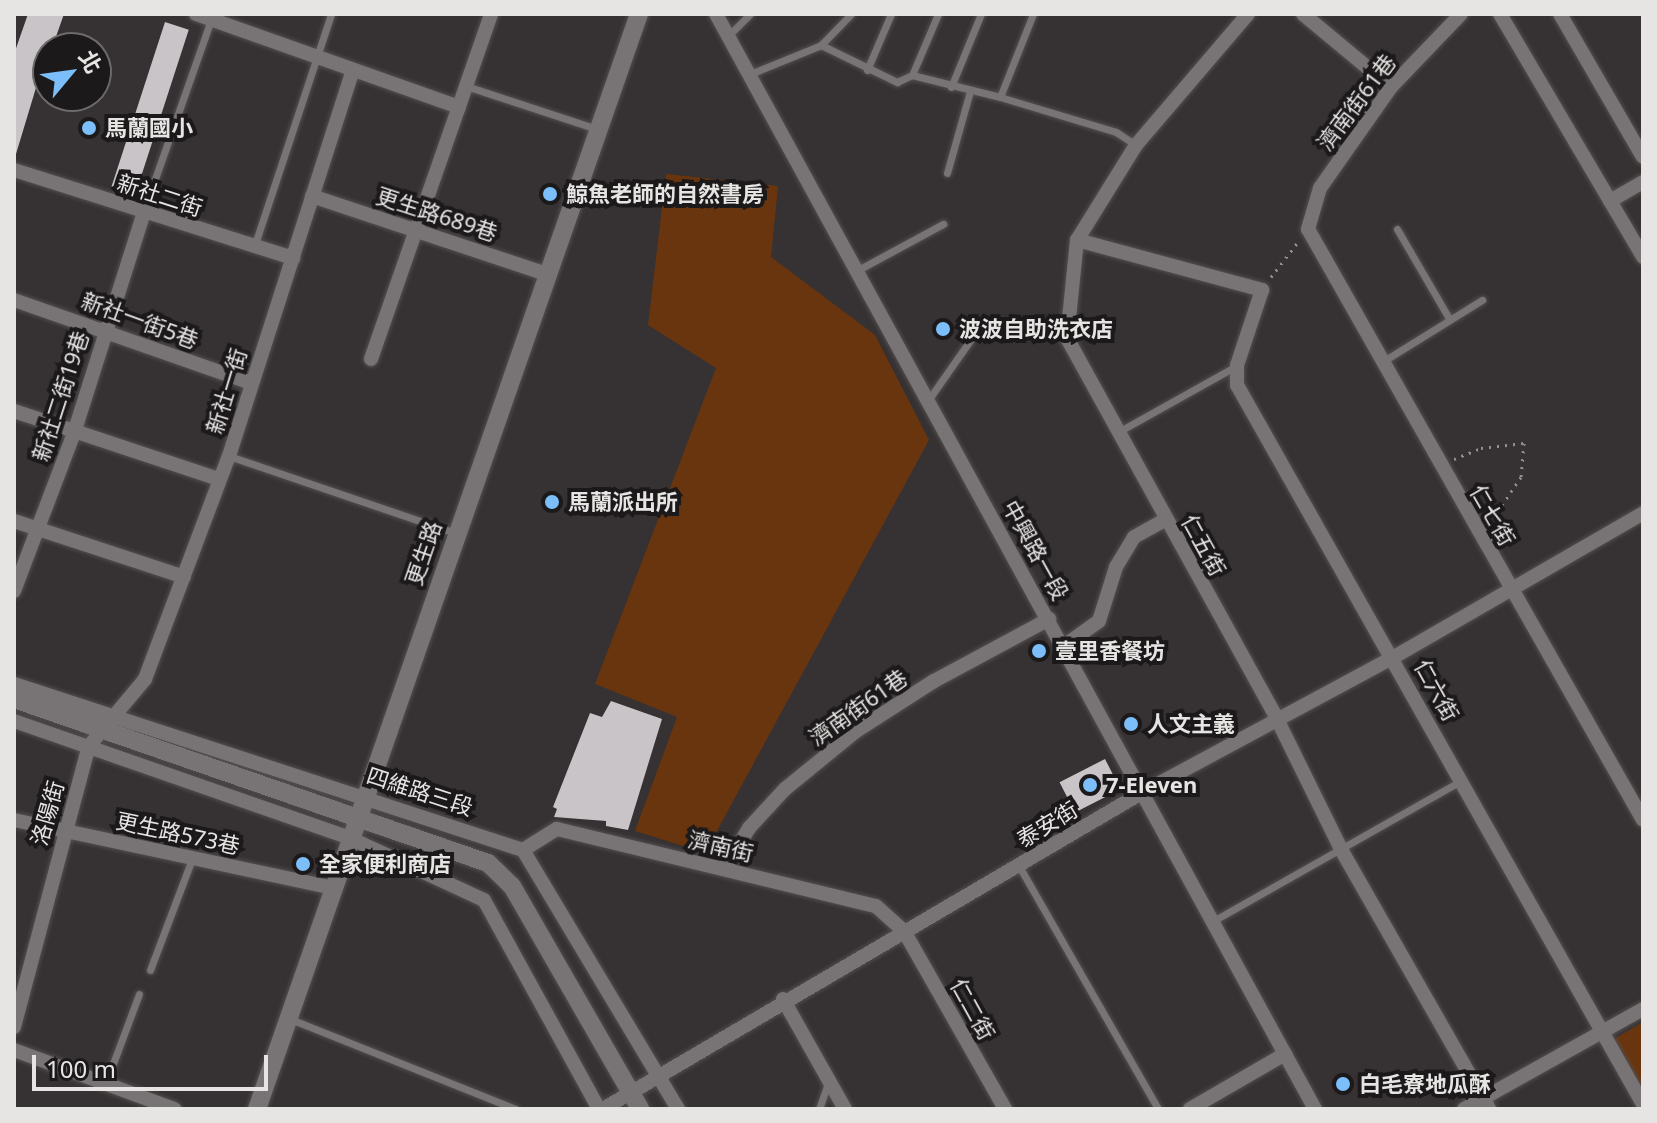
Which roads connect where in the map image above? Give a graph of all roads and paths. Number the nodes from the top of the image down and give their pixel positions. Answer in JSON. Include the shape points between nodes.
{"nodes":[{"id":1,"x":196,"y":14,"type":"edge"},
{"id":2,"x":331,"y":14,"type":"edge"},
{"id":3,"x":491,"y":14,"type":"edge"},
{"id":4,"x":639,"y":14,"type":"edge"},
{"id":5,"x":716,"y":14,"type":"edge"},
{"id":6,"x":750,"y":14,"type":"edge"},
{"id":7,"x":851,"y":14,"type":"edge"},
{"id":8,"x":891,"y":14,"type":"edge"},
{"id":9,"x":938,"y":14,"type":"edge"},
{"id":10,"x":981,"y":14,"type":"edge"},
{"id":11,"x":1033,"y":14,"type":"edge"},
{"id":12,"x":1248,"y":14,"type":"edge"},
{"id":13,"x":1303,"y":14,"type":"edge"},
{"id":14,"x":1461,"y":14,"type":"edge"},
{"id":15,"x":1500,"y":14,"type":"edge"},
{"id":16,"x":1560,"y":14,"type":"edge"},
{"id":17,"x":211,"y":20,"type":"junction"},
{"id":18,"x":728,"y":35,"type":"junction"},
{"id":19,"x":821,"y":45,"type":"junction"},
{"id":20,"x":316,"y":57,"type":"junction"},
{"id":21,"x":353,"y":70,"type":"junction"},
{"id":22,"x":867,"y":70,"type":"junction"},
{"id":23,"x":750,"y":74,"type":"junction"},
{"id":24,"x":912,"y":75,"type":"junction"},
{"id":25,"x":466,"y":86,"type":"junction"},
{"id":26,"x":951,"y":87,"type":"junction"},
{"id":27,"x":1391,"y":87,"type":"junction"},
{"id":28,"x":970,"y":91,"type":"junction"},
{"id":29,"x":1000,"y":97,"type":"junction"},
{"id":30,"x":459,"y":107,"type":"junction"},
{"id":31,"x":598,"y":130,"type":"junction"},
{"id":32,"x":1136,"y":145,"type":"junction"},
{"id":33,"x":1643,"y":157,"type":"edge"},
{"id":34,"x":14,"y":170,"type":"edge"},
{"id":35,"x":947,"y":173,"type":"dead end"},
{"id":36,"x":1643,"y":182,"type":"edge"},
{"id":37,"x":312,"y":196,"type":"junction"},
{"id":38,"x":1610,"y":201,"type":"junction"},
{"id":39,"x":144,"y":212,"type":"junction"},
{"id":40,"x":943,"y":224,"type":"dead end"},
{"id":41,"x":1308,"y":229,"type":"junction"},
{"id":42,"x":1397,"y":229,"type":"dead end"},
{"id":43,"x":416,"y":230,"type":"junction"},
{"id":44,"x":1077,"y":240,"type":"junction"},
{"id":45,"x":254,"y":248,"type":"junction"},
{"id":46,"x":1643,"y":257,"type":"edge"},
{"id":47,"x":293,"y":258,"type":"junction"},
{"id":48,"x":858,"y":270,"type":"junction"},
{"id":49,"x":547,"y":274,"type":"junction"},
{"id":50,"x":1262,"y":290,"type":"junction"},
{"id":51,"x":14,"y":300,"type":"edge"},
{"id":52,"x":1482,"y":300,"type":"dead end"},
{"id":53,"x":1450,"y":320,"type":"junction"},
{"id":54,"x":1066,"y":326,"type":"junction"},
{"id":55,"x":105,"y":330,"type":"junction"},
{"id":56,"x":371,"y":359,"type":"dead end"},
{"id":57,"x":1381,"y":363,"type":"junction"},
{"id":58,"x":1237,"y":365,"type":"junction"},
{"id":59,"x":251,"y":383,"type":"junction"},
{"id":60,"x":929,"y":399,"type":"junction"},
{"id":61,"x":14,"y":411,"type":"edge"},
{"id":62,"x":74,"y":433,"type":"junction"},
{"id":63,"x":1116,"y":433,"type":"junction"},
{"id":64,"x":229,"y":456,"type":"junction"},
{"id":65,"x":1440,"y":466,"type":"junction"},
{"id":66,"x":219,"y":479,"type":"junction"},
{"id":67,"x":1641,"y":518,"type":"edge"},
{"id":68,"x":1165,"y":520,"type":"junction"},
{"id":69,"x":14,"y":521,"type":"edge"},
{"id":70,"x":38,"y":529,"type":"junction"},
{"id":71,"x":455,"y":533,"type":"junction"},
{"id":72,"x":1479,"y":535,"type":"junction"},
{"id":73,"x":184,"y":577,"type":"junction"},
{"id":74,"x":1510,"y":588,"type":"junction"},
{"id":75,"x":14,"y":591,"type":"edge"},
{"id":76,"x":1049,"y":619,"type":"junction"},
{"id":77,"x":1064,"y":646,"type":"junction"},
{"id":78,"x":1394,"y":657,"type":"junction"},
{"id":79,"x":14,"y":684,"type":"edge"},
{"id":80,"x":14,"y":699,"type":"edge"},
{"id":81,"x":117,"y":715,"type":"junction"},
{"id":82,"x":14,"y":721,"type":"edge"},
{"id":83,"x":1278,"y":721,"type":"junction"},
{"id":84,"x":101,"y":728,"type":"junction"},
{"id":85,"x":89,"y":746,"type":"junction"},
{"id":86,"x":1462,"y":780,"type":"junction"},
{"id":87,"x":1143,"y":792,"type":"junction"},
{"id":88,"x":366,"y":798,"type":"junction"},
{"id":89,"x":14,"y":820,"type":"edge"},
{"id":90,"x":1643,"y":820,"type":"edge"},
{"id":91,"x":354,"y":830,"type":"junction"},
{"id":92,"x":63,"y":832,"type":"junction"},
{"id":93,"x":523,"y":850,"type":"junction"},
{"id":94,"x":1342,"y":851,"type":"junction"},
{"id":95,"x":192,"y":859,"type":"junction"},
{"id":96,"x":1019,"y":866,"type":"junction"},
{"id":97,"x":724,"y":869,"type":"junction"},
{"id":98,"x":333,"y":888,"type":"junction"},
{"id":99,"x":1212,"y":922,"type":"junction"},
{"id":100,"x":904,"y":931,"type":"junction"},
{"id":101,"x":150,"y":970,"type":"dead end"},
{"id":102,"x":18,"y":990,"type":"edge"},
{"id":103,"x":139,"y":994,"type":"dead end"},
{"id":104,"x":783,"y":999,"type":"junction"},
{"id":105,"x":1643,"y":1009,"type":"edge"},
{"id":106,"x":286,"y":1018,"type":"junction"},
{"id":107,"x":14,"y":1027,"type":"edge"},
{"id":108,"x":1602,"y":1033,"type":"junction"},
{"id":109,"x":14,"y":1050,"type":"edge"},
{"id":110,"x":1285,"y":1054,"type":"junction"},
{"id":111,"x":660,"y":1076,"type":"junction"},
{"id":112,"x":829,"y":1081,"type":"junction"},
{"id":113,"x":105,"y":1085,"type":"junction"},
{"id":114,"x":630,"y":1092,"type":"junction"},
{"id":115,"x":1486,"y":1103,"type":"edge"},
{"id":116,"x":1643,"y":1104,"type":"edge"},
{"id":117,"x":174,"y":1109,"type":"edge"},
{"id":118,"x":257,"y":1109,"type":"edge"},
{"id":119,"x":515,"y":1109,"type":"edge"},
{"id":120,"x":601,"y":1109,"type":"edge"},
{"id":121,"x":640,"y":1109,"type":"edge"},
{"id":122,"x":678,"y":1109,"type":"edge"},
{"id":123,"x":819,"y":1109,"type":"edge"},
{"id":124,"x":845,"y":1109,"type":"edge"},
{"id":125,"x":1005,"y":1109,"type":"edge"},
{"id":126,"x":1158,"y":1109,"type":"edge"},
{"id":127,"x":1190,"y":1109,"type":"edge"},
{"id":128,"x":1315,"y":1109,"type":"edge"},
{"id":129,"x":1464,"y":1109,"type":"edge"}],
"edges":[{"from":1,"to":17,"type":"street"},
{"from":2,"to":20,"type":"lane"},
{"from":3,"to":25,"type":"street"},
{"from":4,"to":31,"type":"street","name":"更生路"},
{"from":5,"to":18,"type":"street","name":"中興路一段"},
{"from":6,"to":18,"type":"lane"},
{"from":7,"to":19,"type":"lane"},
{"from":8,"to":22,"type":"lane"},
{"from":9,"to":24,"type":"lane"},
{"from":10,"to":26,"type":"lane"},
{"from":11,"to":29,"type":"lane"},
{"from":12,"to":32,"type":"street","name":"仁五街"},
{"from":13,"to":27,"type":"street"},
{"from":14,"to":27,"type":"street","name":"濟南街61巷"},
{"from":15,"to":38,"type":"street"},
{"from":16,"to":33,"type":"street"},
{"from":17,"to":20,"type":"street"},
{"from":17,"to":39,"type":"lane"},
{"from":18,"to":23,"type":"street","name":"中興路一段"},
{"from":19,"to":22,"type":"lane"},
{"from":19,"to":23,"type":"lane"},
{"from":20,"to":21,"type":"street"},
{"from":20,"to":45,"type":"lane"},
{"from":21,"to":30,"type":"street"},
{"from":21,"to":37,"type":"street","name":"新社一街"},
{"from":22,"to":24,"type":"lane","via":[[897,82]]},
{"from":23,"to":48,"type":"street","name":"中興路一段"},
{"from":24,"to":26,"type":"lane"},
{"from":25,"to":30,"type":"street"},
{"from":25,"to":31,"type":"lane"},
{"from":26,"to":28,"type":"lane"},
{"from":27,"to":41,"type":"street","name":"濟南街61巷","via":[[1320,188]]},
{"from":28,"to":29,"type":"lane"},
{"from":28,"to":35,"type":"lane"},
{"from":29,"to":32,"type":"lane","via":[[1116,132]]},
{"from":30,"to":43,"type":"street"},
{"from":31,"to":49,"type":"street","name":"更生路"},
{"from":32,"to":44,"type":"street","name":"仁五街"},
{"from":34,"to":39,"type":"street","name":"新社二街"},
{"from":36,"to":38,"type":"street"},
{"from":37,"to":43,"type":"street","name":"更生路689巷"},
{"from":37,"to":47,"type":"street","name":"新社一街"},
{"from":38,"to":46,"type":"street"},
{"from":39,"to":45,"type":"street","name":"新社二街"},
{"from":39,"to":55,"type":"street","name":"新社二街19巷"},
{"from":40,"to":48,"type":"lane"},
{"from":41,"to":50,"type":"path"},
{"from":41,"to":57,"type":"street","name":"仁七街"},
{"from":42,"to":53,"type":"lane"},
{"from":43,"to":49,"type":"street","name":"更生路689巷"},
{"from":43,"to":56,"type":"street"},
{"from":44,"to":50,"type":"street"},
{"from":44,"to":54,"type":"street","name":"仁五街"},
{"from":45,"to":47,"type":"street","name":"新社二街"},
{"from":47,"to":59,"type":"street","name":"新社一街"},
{"from":48,"to":60,"type":"street","name":"中興路一段"},
{"from":49,"to":71,"type":"street","name":"更生路"},
{"from":50,"to":58,"type":"street"},
{"from":51,"to":55,"type":"street","name":"新社一街5巷"},
{"from":52,"to":53,"type":"lane"},
{"from":53,"to":57,"type":"lane"},
{"from":54,"to":60,"type":"lane","via":[[978,329]]},
{"from":54,"to":63,"type":"street","name":"仁五街","via":[[1083,374]]},
{"from":55,"to":59,"type":"street","name":"新社一街5巷"},
{"from":55,"to":62,"type":"street","name":"新社二街19巷"},
{"from":57,"to":65,"type":"street","name":"仁七街"},
{"from":58,"to":63,"type":"lane"},
{"from":58,"to":78,"type":"street","name":"仁六街","via":[[1237,385]]},
{"from":59,"to":64,"type":"street","name":"新社一街"},
{"from":60,"to":76,"type":"street","name":"中興路一段"},
{"from":61,"to":62,"type":"street"},
{"from":62,"to":66,"type":"street"},
{"from":62,"to":70,"type":"street","name":"新社二街19巷"},
{"from":63,"to":68,"type":"street","name":"仁五街"},
{"from":64,"to":66,"type":"street","name":"新社一街"},
{"from":64,"to":71,"type":"lane"},
{"from":65,"to":72,"type":"street","name":"仁七街"},
{"from":65,"to":72,"type":"path","via":[[1481,448],[1524,443],[1521,477]]},
{"from":66,"to":73,"type":"street","name":"新社一街"},
{"from":67,"to":74,"type":"street","name":"泰安街"},
{"from":68,"to":77,"type":"street","via":[[1134,537],[1116,567],[1099,621]]},
{"from":68,"to":83,"type":"street","name":"仁五街"},
{"from":69,"to":70,"type":"street"},
{"from":70,"to":73,"type":"street"},
{"from":70,"to":75,"type":"street","name":"新社二街19巷"},
{"from":71,"to":88,"type":"street","name":"更生路"},
{"from":72,"to":74,"type":"street","name":"仁七街"},
{"from":73,"to":81,"type":"street","name":"新社一街","via":[[145,679]]},
{"from":74,"to":78,"type":"street","name":"泰安街"},
{"from":74,"to":90,"type":"street","name":"仁七街"},
{"from":76,"to":77,"type":"street","name":"中興路一段"},
{"from":76,"to":97,"type":"street","name":"濟南街61巷","via":[[934,681],[856,731],[785,789],[749,828]]},
{"from":77,"to":87,"type":"street","name":"中興路一段"},
{"from":78,"to":83,"type":"street","name":"泰安街"},
{"from":78,"to":86,"type":"street","name":"仁六街"},
{"from":79,"to":81,"type":"street","name":"四維路三段"},
{"from":80,"to":84,"type":"street"},
{"from":81,"to":84,"type":"street","name":"洛陽街"},
{"from":81,"to":88,"type":"street","name":"四維路三段"},
{"from":82,"to":85,"type":"street"},
{"from":83,"to":87,"type":"street","name":"泰安街"},
{"from":83,"to":94,"type":"street","name":"仁五街"},
{"from":84,"to":85,"type":"street","name":"洛陽街"},
{"from":84,"to":91,"type":"street"},
{"from":85,"to":91,"type":"street"},
{"from":85,"to":92,"type":"street","name":"洛陽街"},
{"from":86,"to":94,"type":"lane"},
{"from":86,"to":108,"type":"street","name":"仁六街"},
{"from":87,"to":96,"type":"street","name":"泰安街"},
{"from":87,"to":99,"type":"street","name":"中興路一段"},
{"from":88,"to":91,"type":"street","name":"更生路"},
{"from":88,"to":93,"type":"street","name":"四維路三段"},
{"from":89,"to":92,"type":"street","name":"更生路573巷"},
{"from":91,"to":98,"type":"street","name":"更生路"},
{"from":91,"to":114,"type":"street","via":[[488,863],[512,886]]},
{"from":91,"to":120,"type":"street","via":[[484,900]]},
{"from":92,"to":95,"type":"street","name":"更生路573巷"},
{"from":92,"to":102,"type":"street","name":"洛陽街"},
{"from":93,"to":97,"type":"street","name":"濟南街","via":[[557,829]]},
{"from":93,"to":111,"type":"street"},
{"from":94,"to":99,"type":"lane"},
{"from":94,"to":115,"type":"street","name":"仁五街"},
{"from":95,"to":98,"type":"street","name":"更生路573巷"},
{"from":95,"to":101,"type":"lane"},
{"from":96,"to":100,"type":"street","name":"泰安街"},
{"from":96,"to":126,"type":"lane"},
{"from":97,"to":100,"type":"street","name":"濟南街","via":[[876,906]]},
{"from":98,"to":106,"type":"street","name":"更生路"},
{"from":99,"to":110,"type":"street","name":"中興路一段"},
{"from":100,"to":104,"type":"street","name":"泰安街"},
{"from":100,"to":125,"type":"street","name":"仁二街"},
{"from":102,"to":107,"type":"street","name":"洛陽街"},
{"from":103,"to":113,"type":"lane"},
{"from":104,"to":111,"type":"street","name":"泰安街"},
{"from":104,"to":112,"type":"street"},
{"from":105,"to":108,"type":"street"},
{"from":106,"to":118,"type":"street","name":"更生路"},
{"from":106,"to":119,"type":"lane"},
{"from":108,"to":115,"type":"street"},
{"from":108,"to":116,"type":"street","name":"仁六街"},
{"from":109,"to":113,"type":"street"},
{"from":110,"to":127,"type":"street"},
{"from":110,"to":128,"type":"street","name":"中興路一段"},
{"from":111,"to":114,"type":"street","name":"泰安街"},
{"from":111,"to":122,"type":"street"},
{"from":112,"to":123,"type":"lane"},
{"from":112,"to":124,"type":"street"},
{"from":113,"to":117,"type":"street"},
{"from":114,"to":120,"type":"street","name":"泰安街"},
{"from":114,"to":121,"type":"street"},
{"from":115,"to":129,"type":"street"}]}
